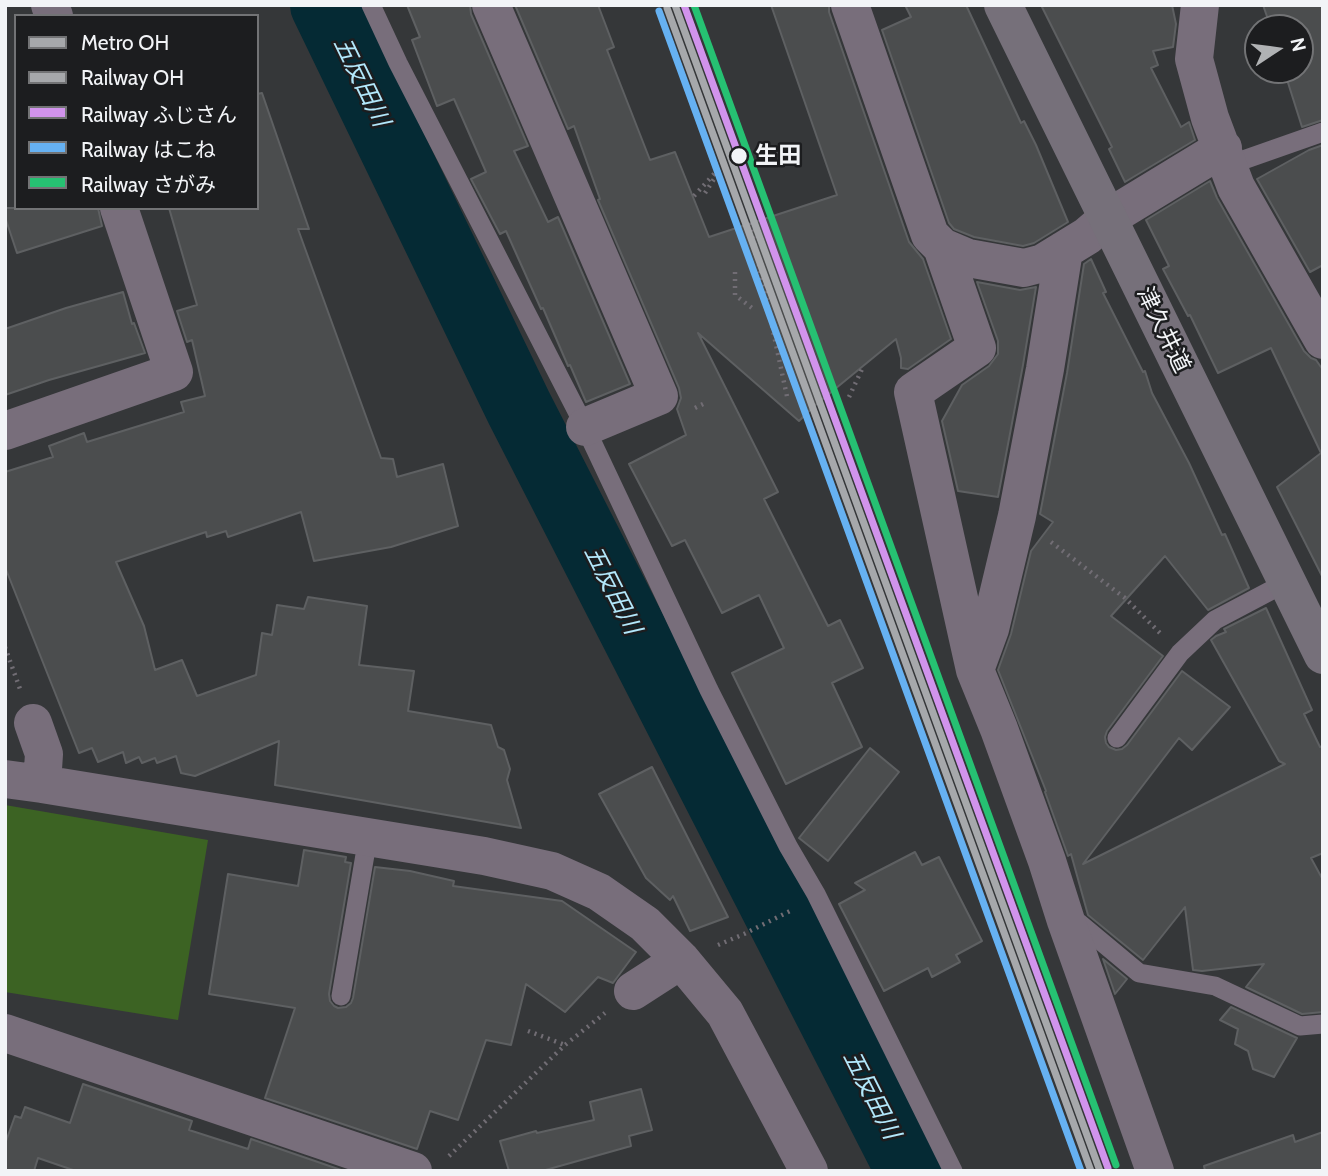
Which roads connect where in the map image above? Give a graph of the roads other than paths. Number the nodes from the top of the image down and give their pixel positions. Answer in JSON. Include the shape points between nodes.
{"nodes":[{"id":1,"x":370,"y":5,"type":"edge"},
{"id":2,"x":491,"y":5,"type":"edge"},
{"id":3,"x":850,"y":5,"type":"edge"},
{"id":4,"x":1003,"y":5,"type":"edge"},
{"id":5,"x":1200,"y":5,"type":"edge"},
{"id":6,"x":1323,"y":132,"type":"edge"},
{"id":7,"x":1226,"y":157,"type":"junction"},
{"id":8,"x":120,"y":210,"type":"edge"},
{"id":9,"x":1108,"y":218,"type":"junction"},
{"id":10,"x":942,"y":247,"type":"junction"},
{"id":11,"x":1064,"y":250,"type":"junction"},
{"id":12,"x":1323,"y":340,"type":"edge"},
{"id":13,"x":585,"y":427,"type":"junction"},
{"id":14,"x":5,"y":431,"type":"edge"},
{"id":15,"x":1287,"y":582,"type":"junction"},
{"id":16,"x":1323,"y":655,"type":"edge"},
{"id":17,"x":975,"y":670,"type":"junction"},
{"id":18,"x":33,"y":723,"type":"dead end"},
{"id":19,"x":1117,"y":738,"type":"dead end"},
{"id":20,"x":24,"y":782,"type":"edge"},
{"id":21,"x":368,"y":837,"type":"junction"},
{"id":22,"x":1066,"y":921,"type":"junction"},
{"id":23,"x":681,"y":960,"type":"junction"},
{"id":24,"x":633,"y":991,"type":"road end"},
{"id":25,"x":341,"y":996,"type":"dead end"},
{"id":26,"x":1323,"y":1024,"type":"edge"},
{"id":27,"x":5,"y":1033,"type":"edge"},
{"id":28,"x":428,"y":1166,"type":"edge"},
{"id":29,"x":809,"y":1171,"type":"edge"},
{"id":30,"x":953,"y":1171,"type":"edge"},
{"id":31,"x":1155,"y":1171,"type":"edge"}],
"edges":[{"from":1,"to":13,"type":"lane"},
{"from":2,"to":13,"type":"street","via":[[659,396]]},
{"from":3,"to":10,"type":"street","via":[[930,235]]},
{"from":4,"to":9,"type":"main road","name":"津久井道"},
{"from":5,"to":7,"type":"street","via":[[1194,59]]},
{"from":6,"to":7,"type":"lane"},
{"from":7,"to":9,"type":"street"},
{"from":7,"to":12,"type":"street","via":[[1236,187]]},
{"from":8,"to":14,"type":"street","via":[[174,372]]},
{"from":9,"to":11,"type":"street"},
{"from":9,"to":15,"type":"main road","name":"津久井道"},
{"from":10,"to":11,"type":"street","via":[[968,258],[1024,268]]},
{"from":10,"to":17,"type":"street","via":[[978,348],[913,392]]},
{"from":11,"to":17,"type":"street","via":[[1017,516],[990,629]]},
{"from":13,"to":30,"type":"lane","via":[[709,690]]},
{"from":15,"to":16,"type":"main road","name":"津久井道"},
{"from":15,"to":19,"type":"lane","via":[[1215,620],[1180,653]]},
{"from":17,"to":22,"type":"street"},
{"from":18,"to":20,"type":"street","via":[[44,754]]},
{"from":20,"to":21,"type":"street"},
{"from":21,"to":23,"type":"street","via":[[552,871],[599,892],[645,924]]},
{"from":21,"to":25,"type":"lane"},
{"from":22,"to":26,"type":"lane","via":[[1079,923],[1139,973],[1215,986],[1300,1026]]},
{"from":22,"to":31,"type":"street"},
{"from":23,"to":24,"type":"street"},
{"from":23,"to":29,"type":"street","via":[[725,1013]]},
{"from":27,"to":28,"type":"street"}]}
